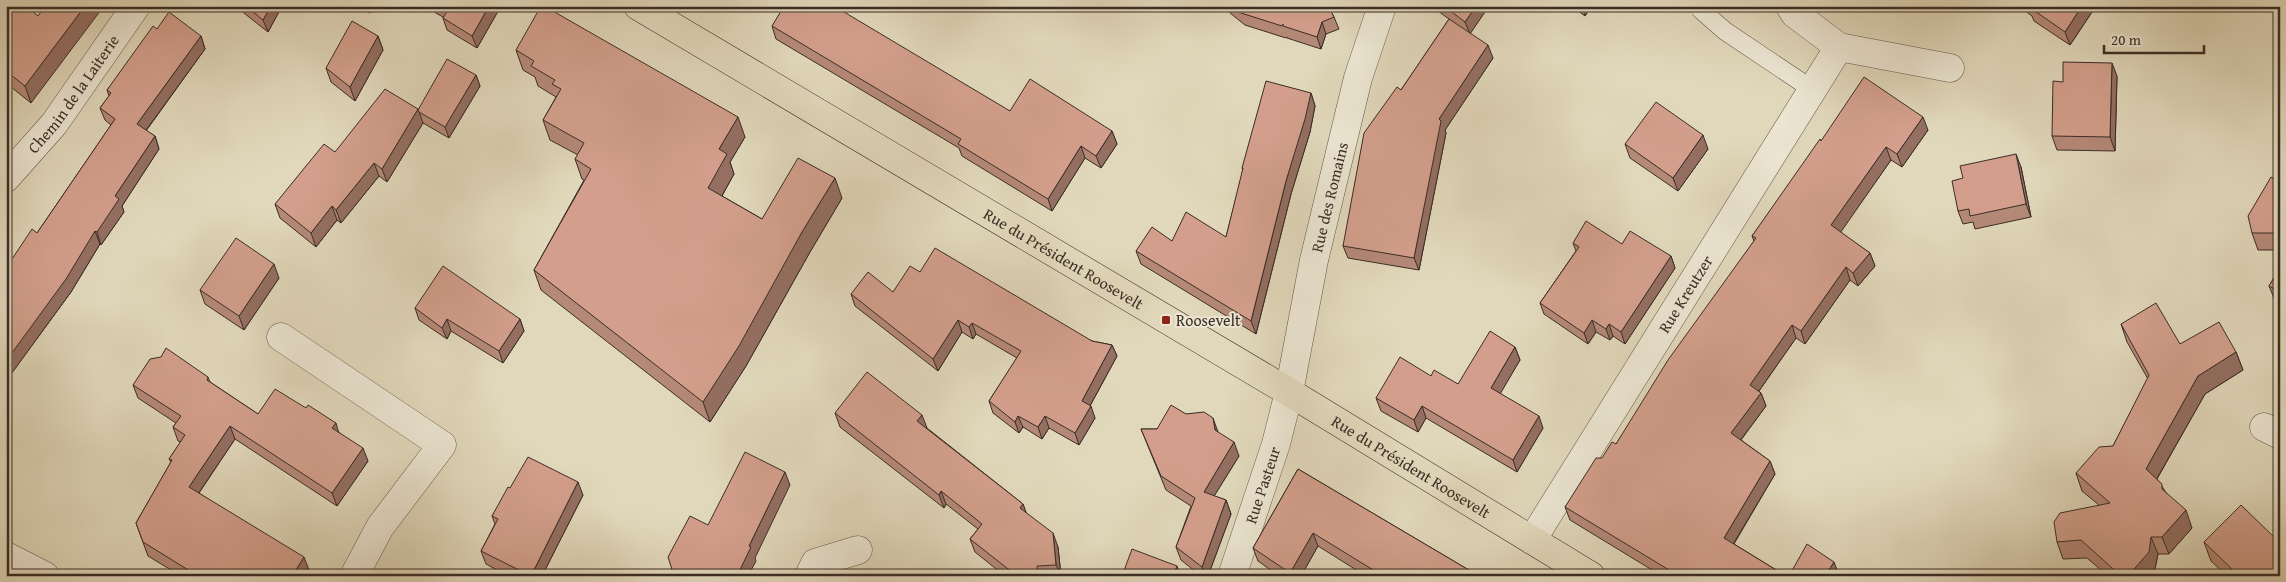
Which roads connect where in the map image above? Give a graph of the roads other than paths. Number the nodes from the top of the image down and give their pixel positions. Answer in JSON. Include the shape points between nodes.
{"nodes":[{"id":1,"x":136,"y":6,"type":"edge"},
{"id":2,"x":638,"y":6,"type":"edge"},
{"id":3,"x":1382,"y":6,"type":"edge"},
{"id":4,"x":1703,"y":6,"type":"edge"},
{"id":5,"x":1790,"y":6,"type":"edge"},
{"id":6,"x":1839,"y":48,"type":"junction"},
{"id":7,"x":1950,"y":68,"type":"dead end"},
{"id":8,"x":1813,"y":90,"type":"junction"},
{"id":9,"x":6,"y":178,"type":"edge"},
{"id":10,"x":281,"y":337,"type":"dead end"},
{"id":11,"x":1289,"y":392,"type":"junction"},
{"id":12,"x":1532,"y":540,"type":"junction"},
{"id":13,"x":858,"y":550,"type":"dead end"},
{"id":14,"x":6,"y":556,"type":"edge"},
{"id":15,"x":45,"y":576,"type":"edge"},
{"id":16,"x":354,"y":576,"type":"edge"},
{"id":17,"x":809,"y":576,"type":"edge"},
{"id":18,"x":1232,"y":576,"type":"edge"},
{"id":19,"x":1591,"y":576,"type":"edge"}],
"edges":[{"from":1,"to":9,"type":"street","name":"Chemin de la Laiterie","via":[[54,124]]},
{"from":2,"to":11,"type":"main road","name":"Rue du Président Roosevelt"},
{"from":3,"to":11,"type":"street","name":"Rue des Romains","via":[[1358,78],[1314,260]]},
{"from":4,"to":8,"type":"lane","via":[[1701,10],[1724,32]]},
{"from":5,"to":6,"type":"street","via":[[1795,14]]},
{"from":6,"to":7,"type":"street"},
{"from":6,"to":8,"type":"street","name":"Rue Kreutzer"},
{"from":8,"to":12,"type":"street","name":"Rue Kreutzer"},
{"from":10,"to":16,"type":"street","via":[[442,445],[380,527]]},
{"from":11,"to":12,"type":"main road","name":"Rue du Président Roosevelt"},
{"from":11,"to":18,"type":"street","name":"Rue Pasteur","via":[[1268,469]]},
{"from":12,"to":19,"type":"main road","name":"Rue du Président Roosevelt"},
{"from":13,"to":17,"type":"street","via":[[815,563]]},
{"from":14,"to":15,"type":"street"}]}
